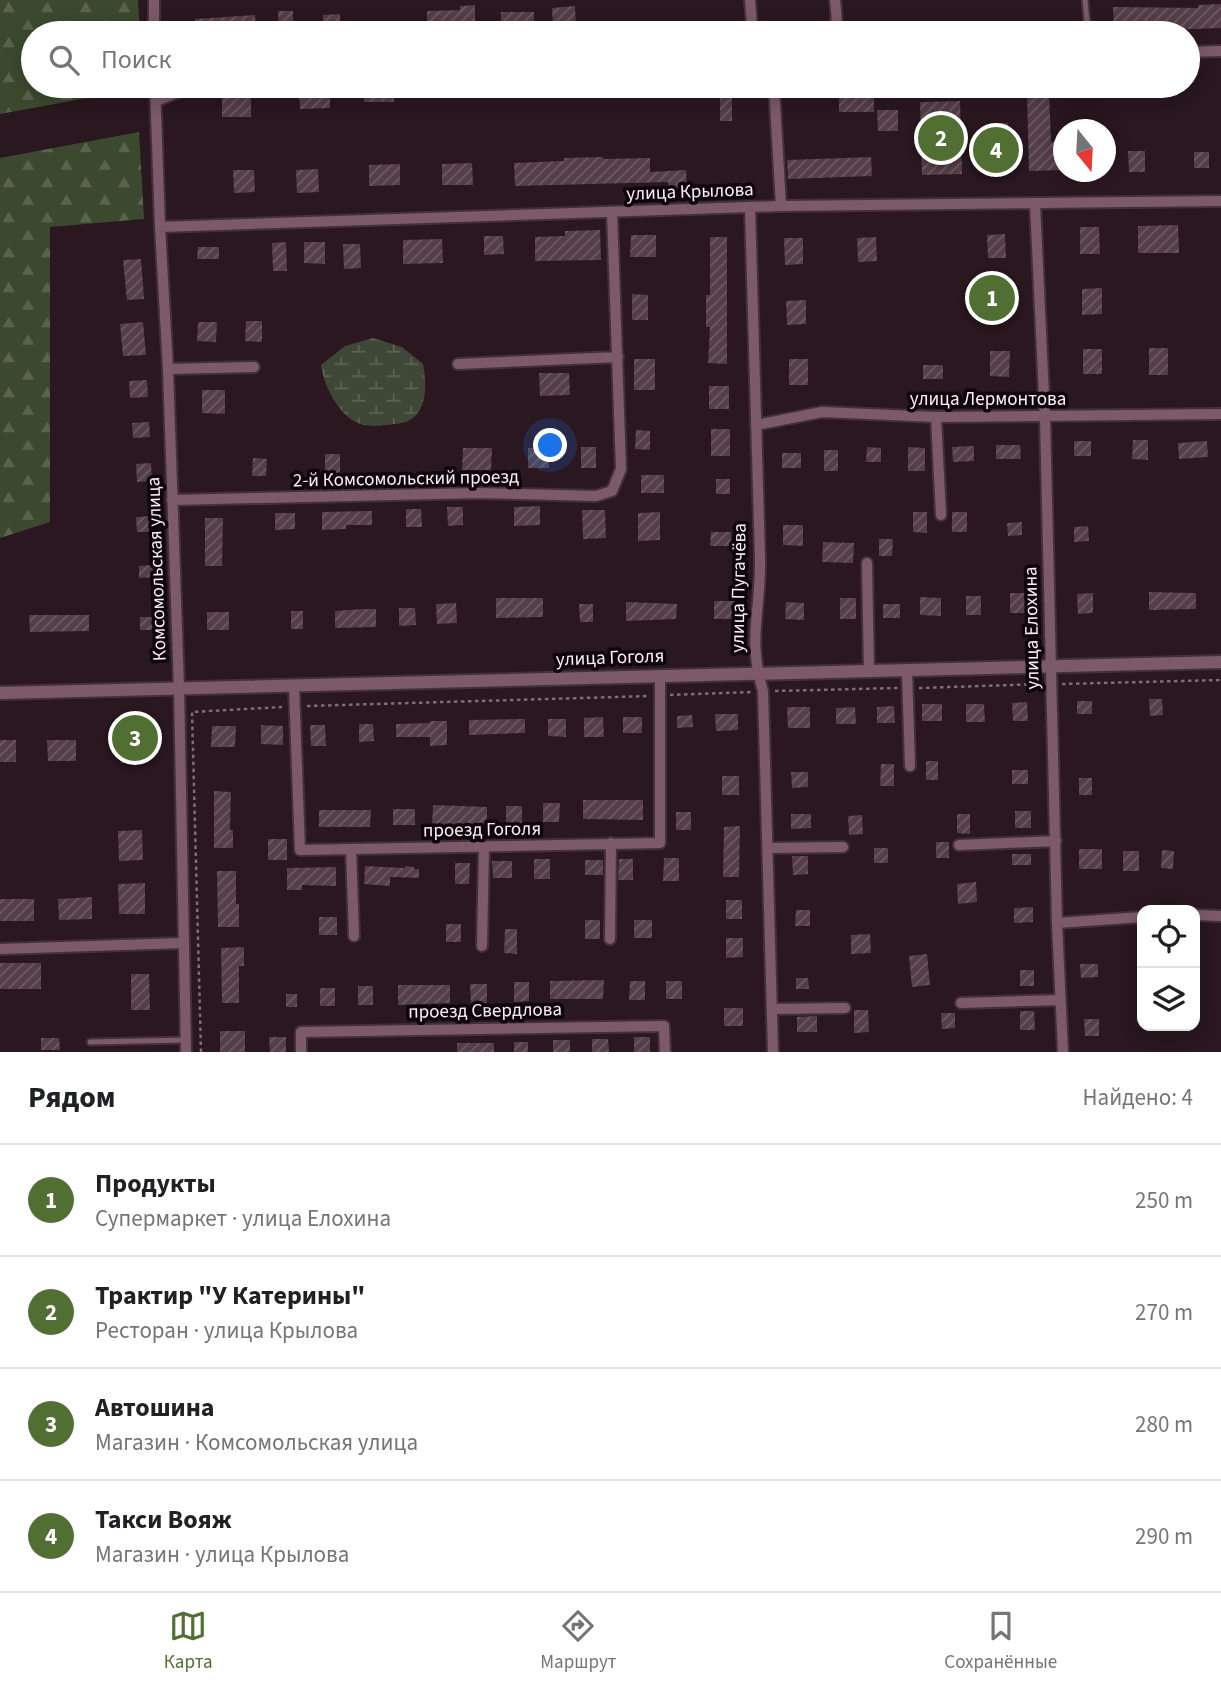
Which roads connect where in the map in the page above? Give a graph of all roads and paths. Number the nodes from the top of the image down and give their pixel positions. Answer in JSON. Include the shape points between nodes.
{"nodes":[{"id":1,"x":154,"y":0,"type":"edge"},
{"id":2,"x":750,"y":0,"type":"edge"},
{"id":3,"x":835,"y":0,"type":"edge"},
{"id":4,"x":1085,"y":0,"type":"edge"},
{"id":5,"x":154,"y":21,"type":"edge"},
{"id":6,"x":753,"y":21,"type":"edge"},
{"id":7,"x":835,"y":21,"type":"edge"},
{"id":8,"x":1087,"y":21,"type":"edge"},
{"id":9,"x":1221,"y":51,"type":"edge"},
{"id":10,"x":1200,"y":52,"type":"edge"},
{"id":11,"x":156,"y":98,"type":"edge"},
{"id":12,"x":163,"y":98,"type":"edge"},
{"id":13,"x":775,"y":98,"type":"edge"},
{"id":14,"x":156,"y":101,"type":"junction"},
{"id":15,"x":1221,"y":201,"type":"edge"},
{"id":16,"x":1035,"y":203,"type":"junction"},
{"id":17,"x":781,"y":206,"type":"junction"},
{"id":18,"x":750,"y":207,"type":"junction"},
{"id":19,"x":612,"y":212,"type":"junction"},
{"id":20,"x":160,"y":227,"type":"junction"},
{"id":21,"x":618,"y":357,"type":"junction"},
{"id":22,"x":458,"y":364,"type":"dead end"},
{"id":23,"x":254,"y":367,"type":"dead end"},
{"id":24,"x":169,"y":369,"type":"junction"},
{"id":25,"x":1221,"y":414,"type":"edge"},
{"id":26,"x":936,"y":417,"type":"junction"},
{"id":27,"x":1045,"y":418,"type":"junction"},
{"id":28,"x":757,"y":425,"type":"junction"},
{"id":29,"x":172,"y":500,"type":"junction"},
{"id":30,"x":941,"y":515,"type":"dead end"},
{"id":31,"x":867,"y":563,"type":"dead end"},
{"id":32,"x":1221,"y":662,"type":"edge"},
{"id":33,"x":1051,"y":667,"type":"junction"},
{"id":34,"x":907,"y":671,"type":"junction"},
{"id":35,"x":869,"y":672,"type":"junction"},
{"id":36,"x":757,"y":673,"type":"junction"},
{"id":37,"x":660,"y":676,"type":"junction"},
{"id":38,"x":1221,"y":680,"type":"edge"},
{"id":39,"x":1051,"y":684,"type":"junction"},
{"id":40,"x":294,"y":687,"type":"junction"},
{"id":41,"x":180,"y":688,"type":"junction"},
{"id":42,"x":907,"y":688,"type":"junction"},
{"id":43,"x":763,"y":691,"type":"junction"},
{"id":44,"x":0,"y":693,"type":"edge"},
{"id":45,"x":658,"y":695,"type":"junction"},
{"id":46,"x":295,"y":707,"type":"junction"},
{"id":47,"x":910,"y":766,"type":"dead end"},
{"id":48,"x":1056,"y":841,"type":"junction"},
{"id":49,"x":611,"y":843,"type":"junction"},
{"id":50,"x":960,"y":845,"type":"dead end"},
{"id":51,"x":843,"y":846,"type":"dead end"},
{"id":52,"x":484,"y":848,"type":"junction"},
{"id":53,"x":769,"y":848,"type":"junction"},
{"id":54,"x":351,"y":849,"type":"junction"},
{"id":55,"x":1200,"y":915,"type":"edge"},
{"id":56,"x":1221,"y":916,"type":"edge"},
{"id":57,"x":1137,"y":917,"type":"edge"},
{"id":58,"x":1057,"y":923,"type":"junction"},
{"id":59,"x":354,"y":936,"type":"dead end"},
{"id":60,"x":610,"y":939,"type":"dead end"},
{"id":61,"x":183,"y":943,"type":"junction"},
{"id":62,"x":482,"y":946,"type":"dead end"},
{"id":63,"x":0,"y":949,"type":"edge"},
{"id":64,"x":1060,"y":1000,"type":"junction"},
{"id":65,"x":961,"y":1003,"type":"dead end"},
{"id":66,"x":845,"y":1008,"type":"dead end"},
{"id":67,"x":772,"y":1009,"type":"junction"},
{"id":68,"x":186,"y":1040,"type":"junction"},
{"id":69,"x":90,"y":1042,"type":"dead end"},
{"id":70,"x":186,"y":1052,"type":"edge"},
{"id":71,"x":201,"y":1052,"type":"edge"},
{"id":72,"x":301,"y":1052,"type":"edge"},
{"id":73,"x":665,"y":1052,"type":"edge"},
{"id":74,"x":773,"y":1052,"type":"edge"},
{"id":75,"x":1063,"y":1052,"type":"edge"}],
"edges":[{"from":1,"to":5,"type":"street"},
{"from":2,"to":6,"type":"street"},
{"from":3,"to":7,"type":"street"},
{"from":4,"to":8,"type":"lane"},
{"from":9,"to":10,"type":"street"},
{"from":11,"to":14,"type":"street","name":"Комсомольская улица"},
{"from":12,"to":14,"type":"street"},
{"from":13,"to":17,"type":"street"},
{"from":14,"to":20,"type":"street","name":"Комсомольская улица"},
{"from":15,"to":16,"type":"street","name":"улица Крылова"},
{"from":16,"to":17,"type":"street","name":"улица Крылова"},
{"from":16,"to":27,"type":"street","name":"улица Елохина"},
{"from":17,"to":18,"type":"street","name":"улица Крылова"},
{"from":18,"to":19,"type":"street","name":"улица Крылова"},
{"from":18,"to":28,"type":"street","name":"улица Пугачёва"},
{"from":19,"to":20,"type":"street","name":"улица Крылова"},
{"from":19,"to":21,"type":"street","name":"2-й Комсомольский проезд"},
{"from":20,"to":24,"type":"street","name":"Комсомольская улица"},
{"from":21,"to":22,"type":"street"},
{"from":21,"to":29,"type":"street","name":"2-й Комсомольский проезд","via":[[621,469],[612,491],[604,494]]},
{"from":23,"to":24,"type":"street"},
{"from":24,"to":29,"type":"street","name":"Комсомольская улица"},
{"from":25,"to":27,"type":"street","name":"улица Лермонтова"},
{"from":26,"to":27,"type":"street","name":"улица Лермонтова"},
{"from":26,"to":28,"type":"street","name":"улица Лермонтова","via":[[822,412]]},
{"from":26,"to":30,"type":"street"},
{"from":27,"to":33,"type":"street","name":"улица Елохина"},
{"from":28,"to":36,"type":"street","name":"улица Пугачёва"},
{"from":29,"to":41,"type":"street","name":"Комсомольская улица"},
{"from":31,"to":35,"type":"street"},
{"from":32,"to":33,"type":"street","name":"улица Гоголя"},
{"from":33,"to":34,"type":"street","name":"улица Гоголя"},
{"from":33,"to":39,"type":"street","name":"улица Елохина"},
{"from":34,"to":35,"type":"street","name":"улица Гоголя"},
{"from":34,"to":42,"type":"street"},
{"from":35,"to":36,"type":"street","name":"улица Гоголя"},
{"from":36,"to":37,"type":"street","name":"улица Гоголя"},
{"from":36,"to":43,"type":"street","name":"улица Пугачёва"},
{"from":37,"to":40,"type":"street","name":"улица Гоголя"},
{"from":37,"to":45,"type":"street","name":"проезд Гоголя"},
{"from":38,"to":39,"type":"path"},
{"from":39,"to":42,"type":"path"},
{"from":39,"to":48,"type":"street","name":"улица Елохина"},
{"from":40,"to":41,"type":"street","name":"улица Гоголя"},
{"from":40,"to":46,"type":"street","name":"проезд Гоголя"},
{"from":41,"to":44,"type":"street","name":"улица Гоголя"},
{"from":41,"to":61,"type":"street","name":"Комсомольская улица"},
{"from":42,"to":43,"type":"path"},
{"from":42,"to":47,"type":"street"},
{"from":43,"to":45,"type":"path"},
{"from":43,"to":53,"type":"street","name":"улица Пугачёва"},
{"from":45,"to":46,"type":"path"},
{"from":45,"to":49,"type":"street","name":"проезд Гоголя","via":[[660,843]]},
{"from":46,"to":54,"type":"street","name":"проезд Гоголя","via":[[300,850]]},
{"from":46,"to":71,"type":"path","via":[[192,712]]},
{"from":48,"to":50,"type":"street"},
{"from":48,"to":58,"type":"street","name":"улица Елохина"},
{"from":49,"to":52,"type":"street","name":"проезд Гоголя"},
{"from":49,"to":60,"type":"street"},
{"from":51,"to":53,"type":"street"},
{"from":52,"to":54,"type":"street","name":"проезд Гоголя"},
{"from":52,"to":62,"type":"street"},
{"from":53,"to":67,"type":"street","name":"улица Пугачёва"},
{"from":54,"to":59,"type":"street"},
{"from":55,"to":56,"type":"street"},
{"from":57,"to":58,"type":"street"},
{"from":58,"to":64,"type":"street","name":"улица Елохина"},
{"from":61,"to":63,"type":"street"},
{"from":61,"to":68,"type":"street","name":"Комсомольская улица"},
{"from":64,"to":65,"type":"street"},
{"from":64,"to":75,"type":"street","name":"улица Елохина"},
{"from":66,"to":67,"type":"street"},
{"from":67,"to":74,"type":"street","name":"улица Пугачёва"},
{"from":68,"to":69,"type":"lane"},
{"from":68,"to":70,"type":"street","name":"Комсомольская улица"},
{"from":72,"to":73,"type":"street","name":"проезд Свердлова","via":[[301,1032],[664,1026]]}]}
